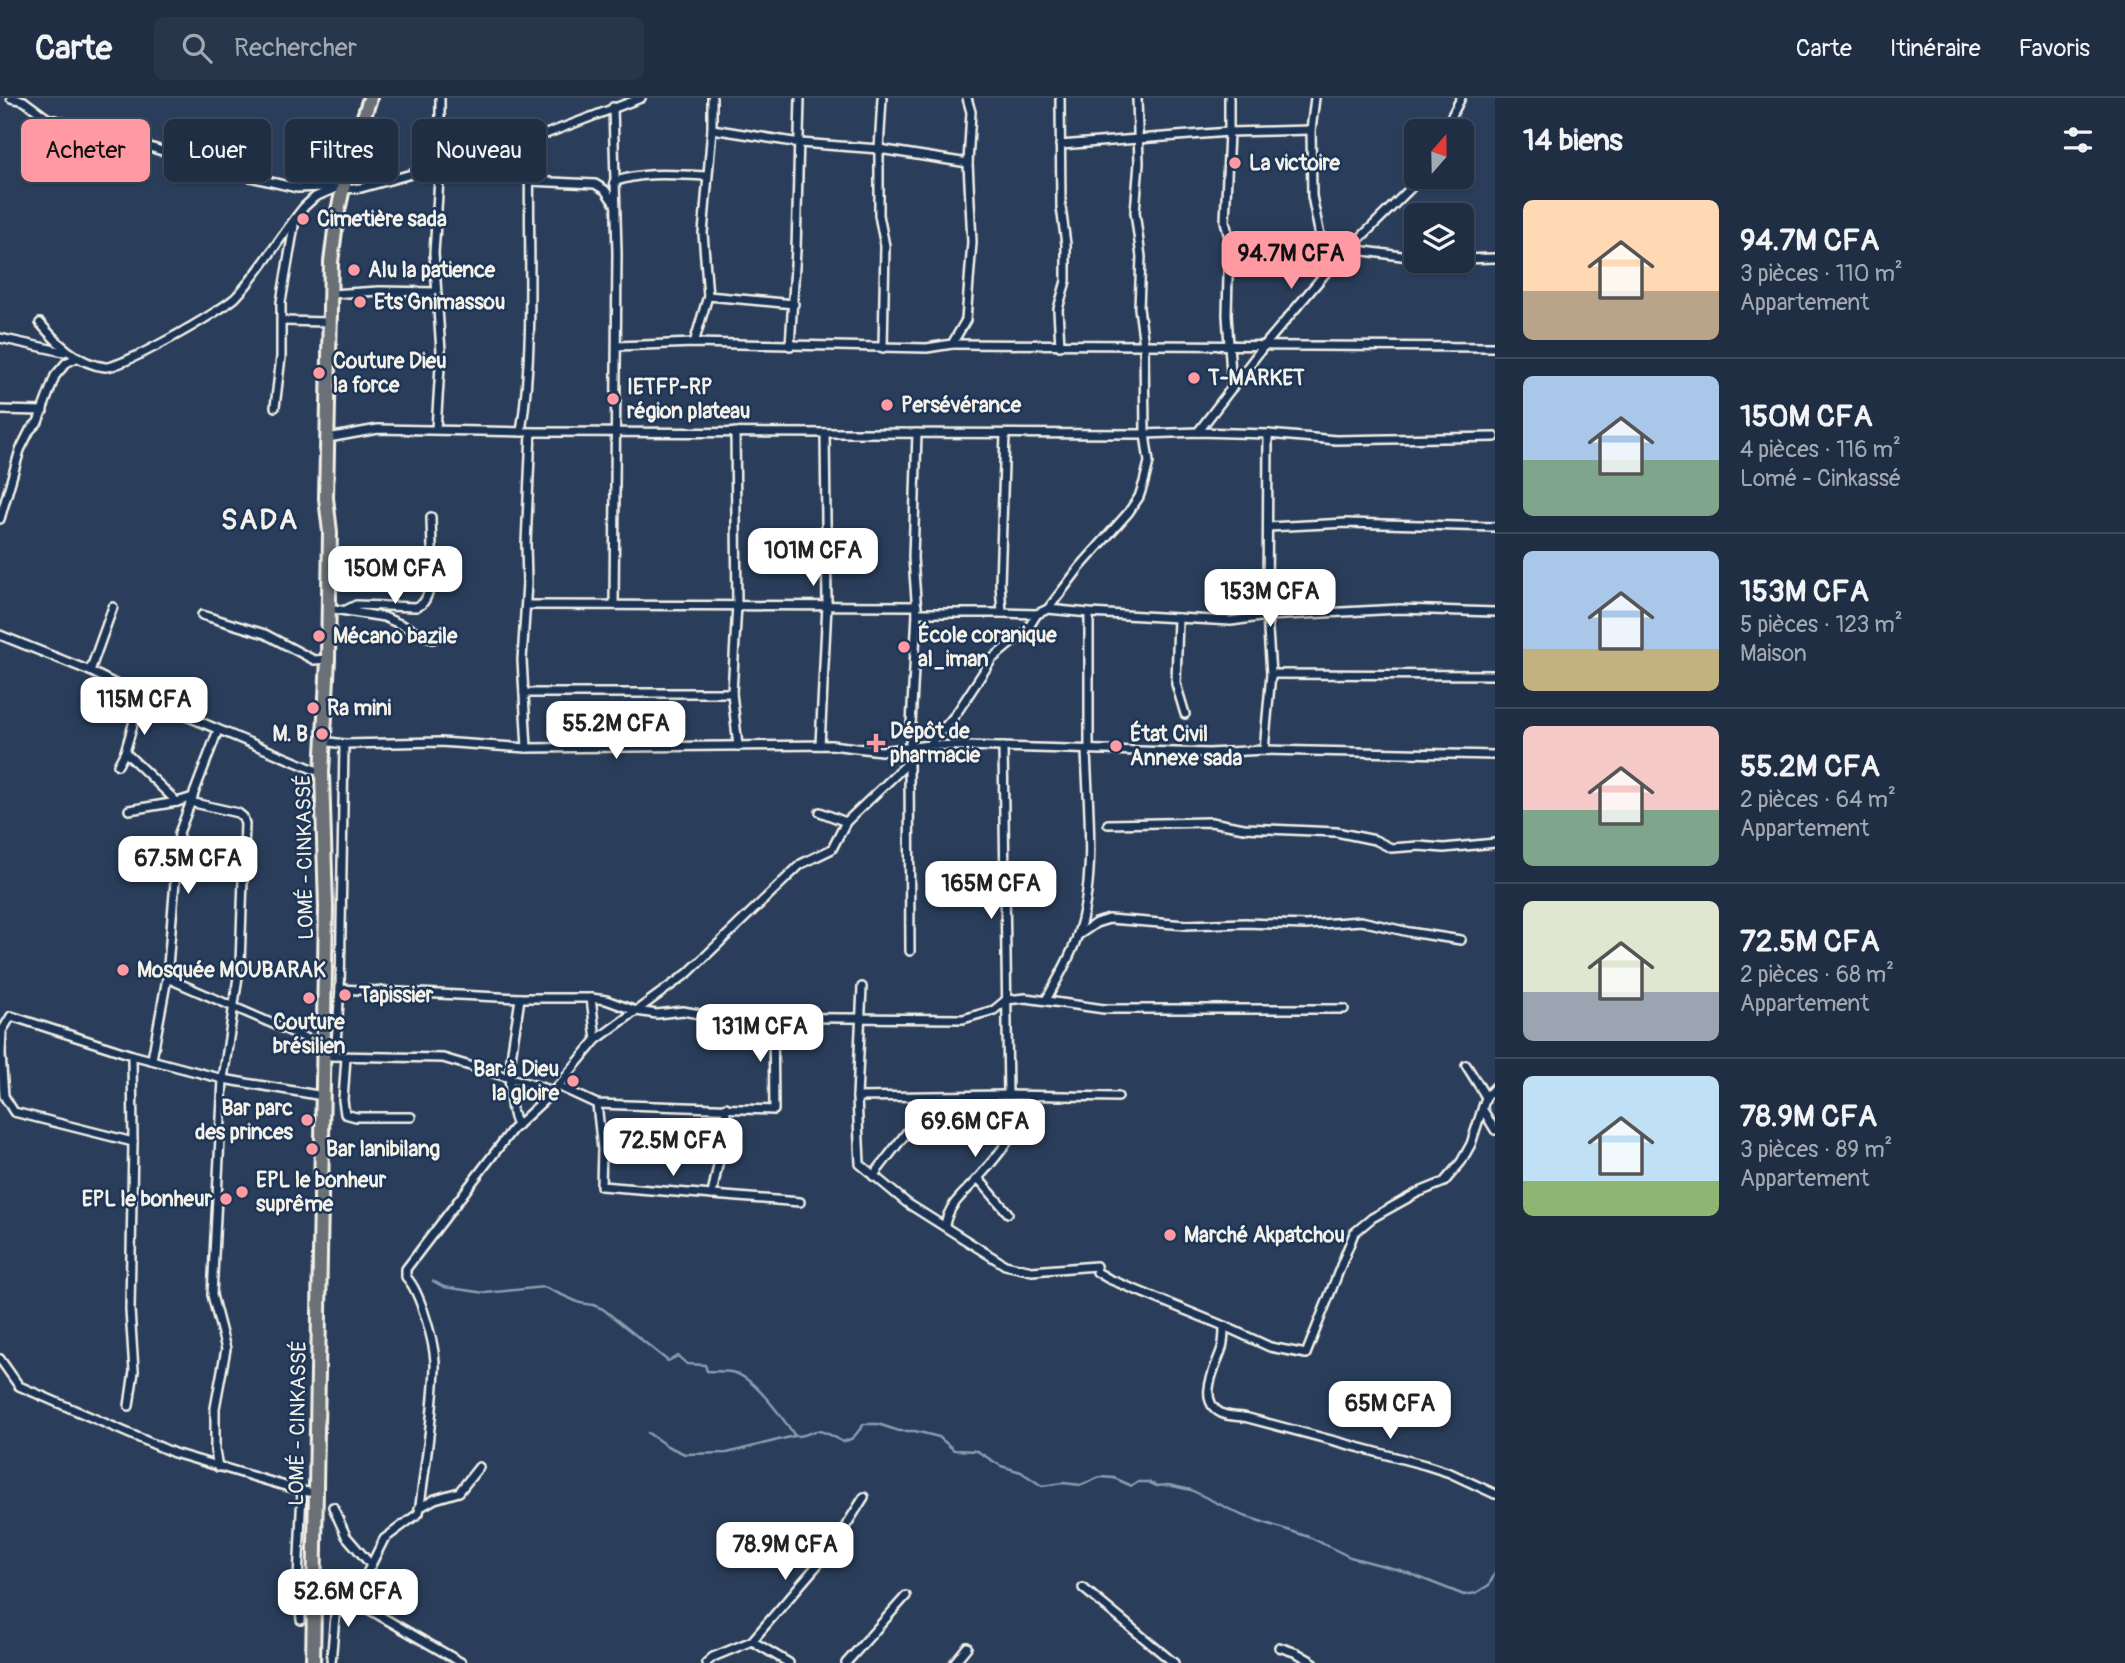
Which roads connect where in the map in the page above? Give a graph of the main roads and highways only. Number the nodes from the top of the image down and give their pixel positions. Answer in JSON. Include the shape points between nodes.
{"nodes":[{"id":1,"x":370,"y":98,"type":"edge"},
{"id":2,"x":313,"y":1663,"type":"edge"}],
"edges":[{"from":1,"to":2,"type":"highway","name":"LOMÉ - CINKASSÉ","via":[[340,189],[329,322],[326,498],[330,532],[322,772],[327,1052],[309,1492],[315,1588]]}]}
